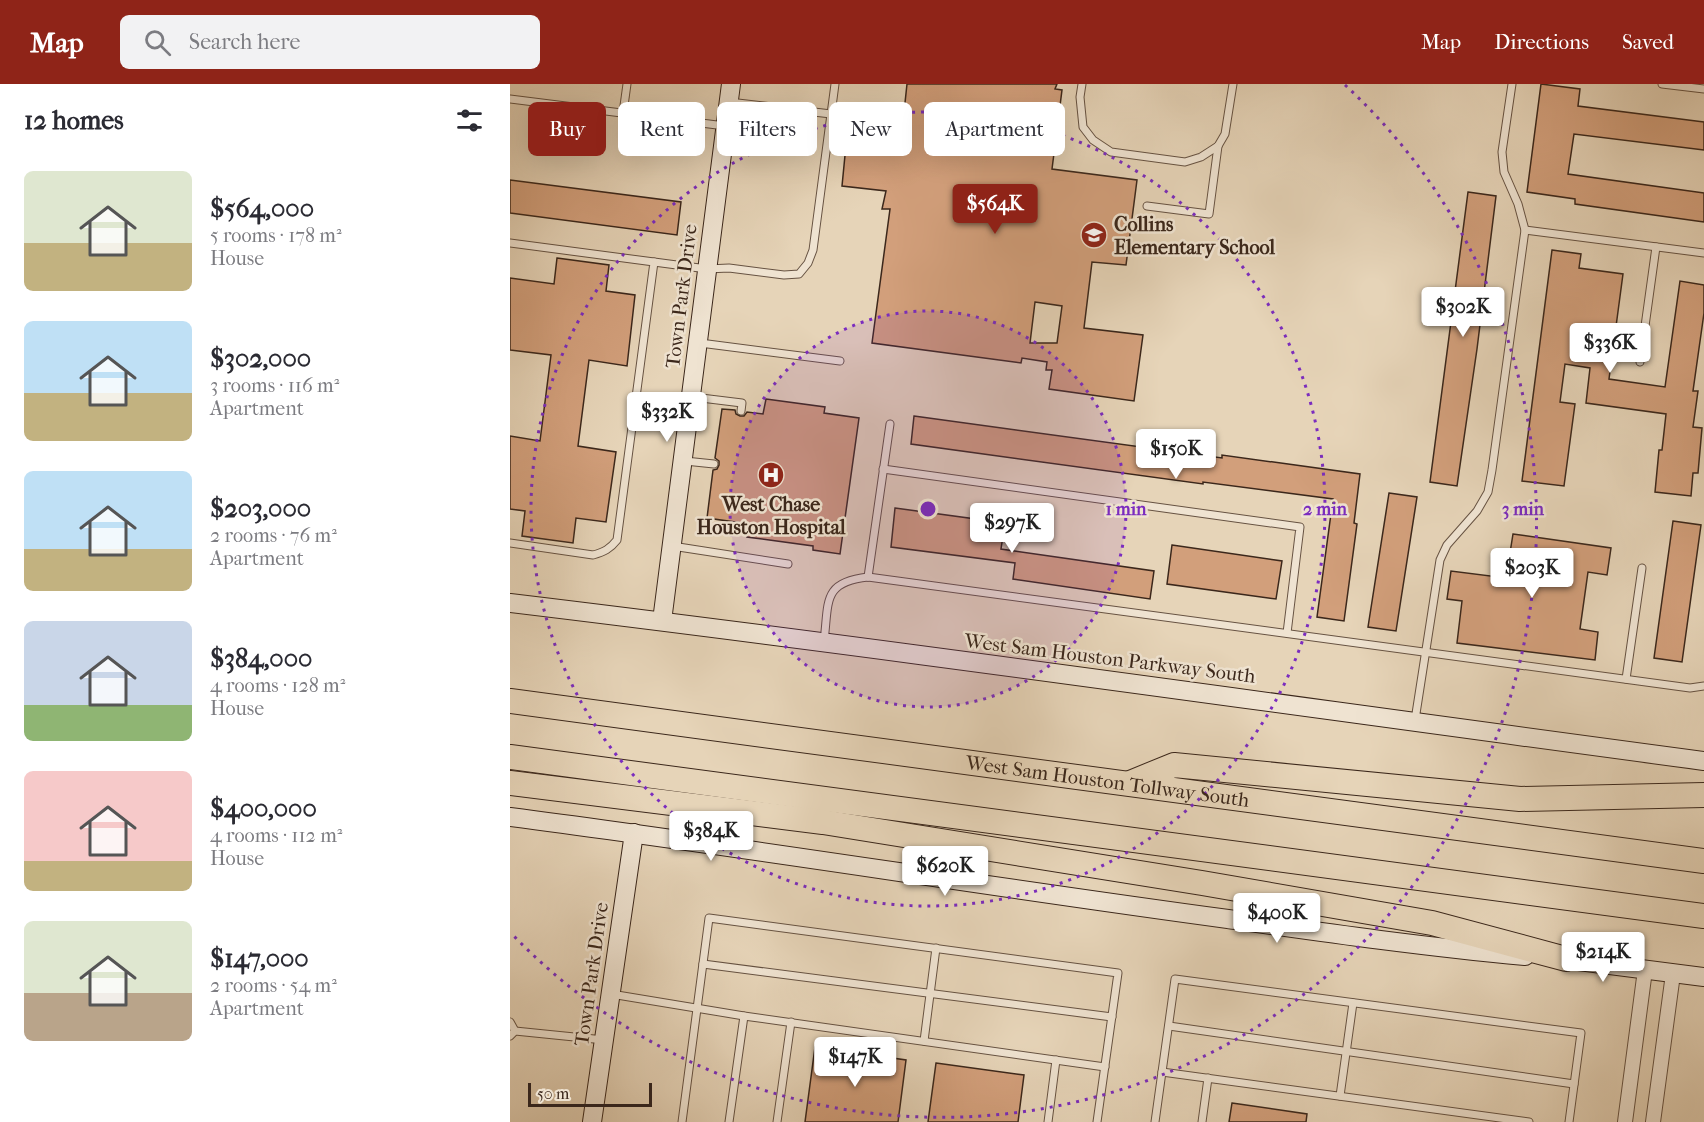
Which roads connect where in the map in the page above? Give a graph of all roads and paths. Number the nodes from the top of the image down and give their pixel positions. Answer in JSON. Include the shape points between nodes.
{"nodes":[{"id":1,"x":627,"y":84,"type":"edge"},
{"id":2,"x":835,"y":84,"type":"edge"},
{"id":3,"x":1082,"y":84,"type":"edge"},
{"id":4,"x":1233,"y":84,"type":"edge"},
{"id":5,"x":1512,"y":84,"type":"edge"},
{"id":6,"x":1662,"y":84,"type":"edge"},
{"id":7,"x":1704,"y":89,"type":"edge"},
{"id":8,"x":730,"y":93,"type":"edge"},
{"id":9,"x":510,"y":99,"type":"edge"},
{"id":10,"x":625,"y":102,"type":"edge"},
{"id":11,"x":833,"y":102,"type":"edge"},
{"id":12,"x":618,"y":112,"type":"edge"},
{"id":13,"x":829,"y":114,"type":"edge"},
{"id":14,"x":829,"y":129,"type":"edge"},
{"id":15,"x":1218,"y":147,"type":"junction"},
{"id":16,"x":722,"y":156,"type":"edge"},
{"id":17,"x":1147,"y":206,"type":"dead end"},
{"id":18,"x":1525,"y":230,"type":"junction"},
{"id":19,"x":510,"y":243,"type":"edge"},
{"id":20,"x":1656,"y":247,"type":"junction"},
{"id":21,"x":1704,"y":254,"type":"edge"},
{"id":22,"x":654,"y":262,"type":"junction"},
{"id":23,"x":707,"y":269,"type":"junction"},
{"id":24,"x":698,"y":343,"type":"junction"},
{"id":25,"x":840,"y":361,"type":"dead end"},
{"id":26,"x":1640,"y":362,"type":"dead end"},
{"id":27,"x":691,"y":396,"type":"junction"},
{"id":28,"x":634,"y":409,"type":"junction"},
{"id":29,"x":741,"y":411,"type":"dead end"},
{"id":30,"x":688,"y":416,"type":"junction"},
{"id":31,"x":890,"y":424,"type":"dead end"},
{"id":32,"x":683,"y":461,"type":"junction"},
{"id":33,"x":714,"y":464,"type":"dead end"},
{"id":34,"x":883,"y":470,"type":"junction"},
{"id":35,"x":510,"y":543,"type":"edge"},
{"id":36,"x":671,"y":546,"type":"junction"},
{"id":37,"x":788,"y":564,"type":"dead end"},
{"id":38,"x":1642,"y":568,"type":"dead end"},
{"id":39,"x":868,"y":577,"type":"junction"},
{"id":40,"x":510,"y":603,"type":"edge"},
{"id":41,"x":662,"y":621,"type":"junction"},
{"id":42,"x":1287,"y":633,"type":"junction"},
{"id":43,"x":824,"y":643,"type":"junction"},
{"id":44,"x":1425,"y":652,"type":"junction"},
{"id":45,"x":1626,"y":679,"type":"junction"},
{"id":46,"x":1704,"y":686,"type":"edge"},
{"id":47,"x":510,"y":701,"type":"edge"},
{"id":48,"x":1414,"y":723,"type":"junction"},
{"id":49,"x":510,"y":757,"type":"edge"},
{"id":50,"x":1704,"y":761,"type":"edge"},
{"id":51,"x":510,"y":783,"type":"edge"},
{"id":52,"x":1129,"y":784,"type":"junction"},
{"id":53,"x":1704,"y":795,"type":"edge"},
{"id":54,"x":510,"y":817,"type":"edge"},
{"id":55,"x":634,"y":833,"type":"junction"},
{"id":56,"x":1704,"y":861,"type":"edge"},
{"id":57,"x":1704,"y":916,"type":"edge"},
{"id":58,"x":936,"y":948,"type":"junction"},
{"id":59,"x":1566,"y":959,"type":"junction"},
{"id":60,"x":703,"y":964,"type":"junction"},
{"id":61,"x":1646,"y":970,"type":"junction"},
{"id":62,"x":1673,"y":974,"type":"junction"},
{"id":63,"x":1704,"y":977,"type":"edge"},
{"id":64,"x":930,"y":993,"type":"junction"},
{"id":65,"x":611,"y":994,"type":"junction"},
{"id":66,"x":1353,"y":1003,"type":"junction"},
{"id":67,"x":697,"y":1008,"type":"junction"},
{"id":68,"x":744,"y":1016,"type":"junction"},
{"id":69,"x":1112,"y":1017,"type":"junction"},
{"id":70,"x":510,"y":1022,"type":"edge"},
{"id":71,"x":791,"y":1022,"type":"junction"},
{"id":72,"x":1169,"y":1026,"type":"junction"},
{"id":73,"x":513,"y":1033,"type":"edge"},
{"id":74,"x":604,"y":1040,"type":"junction"},
{"id":75,"x":924,"y":1041,"type":"junction"},
{"id":76,"x":1346,"y":1051,"type":"junction"},
{"id":77,"x":1056,"y":1060,"type":"junction"},
{"id":78,"x":1105,"y":1067,"type":"junction"},
{"id":79,"x":1162,"y":1072,"type":"junction"},
{"id":80,"x":1208,"y":1078,"type":"junction"},
{"id":81,"x":1574,"y":1083,"type":"junction"},
{"id":82,"x":1340,"y":1096,"type":"junction"},
{"id":83,"x":1474,"y":1118,"type":"edge"},
{"id":84,"x":1520,"y":1121,"type":"edge"},
{"id":85,"x":592,"y":1122,"type":"edge"},
{"id":86,"x":681,"y":1122,"type":"edge"},
{"id":87,"x":729,"y":1122,"type":"edge"},
{"id":88,"x":777,"y":1122,"type":"edge"},
{"id":89,"x":1048,"y":1122,"type":"edge"},
{"id":90,"x":1097,"y":1122,"type":"edge"},
{"id":91,"x":1155,"y":1122,"type":"edge"},
{"id":92,"x":1202,"y":1122,"type":"edge"},
{"id":93,"x":1529,"y":1122,"type":"edge"},
{"id":94,"x":1569,"y":1122,"type":"edge"},
{"id":95,"x":1625,"y":1122,"type":"edge"},
{"id":96,"x":1653,"y":1122,"type":"edge"}],
"edges":[{"from":1,"to":10,"type":"lane"},
{"from":2,"to":11,"type":"lane"},
{"from":3,"to":15,"type":"lane","via":[[1083,127],[1093,140],[1111,152],[1185,162]]},
{"from":4,"to":15,"type":"lane","via":[[1226,134]]},
{"from":5,"to":18,"type":"lane","via":[[1502,152],[1504,172]]},
{"from":6,"to":7,"type":"lane"},
{"from":8,"to":13,"type":"lane"},
{"from":9,"to":12,"type":"lane"},
{"from":14,"to":23,"type":"lane","via":[[813,250],[799,274]]},
{"from":15,"to":17,"type":"lane","via":[[1209,214]]},
{"from":16,"to":23,"type":"main road","name":"Town Park Drive"},
{"from":18,"to":20,"type":"lane"},
{"from":18,"to":44,"type":"lane","via":[[1488,492],[1440,560]]},
{"from":19,"to":22,"type":"lane"},
{"from":20,"to":21,"type":"lane"},
{"from":20,"to":26,"type":"lane"},
{"from":22,"to":23,"type":"lane"},
{"from":22,"to":28,"type":"lane"},
{"from":23,"to":24,"type":"main road","name":"Town Park Drive"},
{"from":24,"to":25,"type":"lane"},
{"from":24,"to":27,"type":"main road","name":"Town Park Drive"},
{"from":27,"to":29,"type":"lane","via":[[742,403]]},
{"from":27,"to":30,"type":"main road","name":"Town Park Drive"},
{"from":28,"to":30,"type":"lane"},
{"from":28,"to":35,"type":"lane","via":[[617,540],[612,547],[593,555]]},
{"from":30,"to":32,"type":"main road","name":"Town Park Drive"},
{"from":31,"to":34,"type":"lane"},
{"from":32,"to":33,"type":"lane"},
{"from":32,"to":36,"type":"main road","name":"Town Park Drive"},
{"from":34,"to":39,"type":"lane"},
{"from":34,"to":42,"type":"lane","via":[[1300,527]]},
{"from":36,"to":37,"type":"lane"},
{"from":36,"to":41,"type":"main road","name":"Town Park Drive"},
{"from":38,"to":45,"type":"lane"},
{"from":39,"to":42,"type":"lane"},
{"from":39,"to":43,"type":"lane","via":[[850,579],[832,592]]},
{"from":40,"to":41,"type":"main road","name":"West Sam Houston Parkway South"},
{"from":41,"to":43,"type":"main road","name":"West Sam Houston Parkway South"},
{"from":42,"to":44,"type":"lane"},
{"from":43,"to":48,"type":"main road","name":"West Sam Houston Parkway South"},
{"from":44,"to":45,"type":"lane"},
{"from":44,"to":48,"type":"lane"},
{"from":45,"to":46,"type":"lane","via":[[1690,688]]},
{"from":47,"to":52,"type":"highway","name":"West Sam Houston Tollway South"},
{"from":48,"to":50,"type":"main road","name":"West Sam Houston Parkway South"},
{"from":49,"to":57,"type":"highway"},
{"from":51,"to":59,"type":"highway","via":[[823,822],[1202,884],[1432,923]]},
{"from":52,"to":53,"type":"highway","via":[[1174,765],[1520,799]]},
{"from":52,"to":56,"type":"highway","name":"West Sam Houston Tollway South"},
{"from":54,"to":55,"type":"main road"},
{"from":55,"to":59,"type":"main road","via":[[1456,950]]},
{"from":55,"to":65,"type":"main road","name":"Town Park Drive"},
{"from":58,"to":60,"type":"lane","via":[[709,918]]},
{"from":58,"to":64,"type":"lane"},
{"from":58,"to":69,"type":"lane","via":[[1118,973]]},
{"from":59,"to":61,"type":"main road"},
{"from":60,"to":64,"type":"lane"},
{"from":60,"to":67,"type":"lane"},
{"from":61,"to":62,"type":"main road"},
{"from":61,"to":95,"type":"street"},
{"from":62,"to":63,"type":"main road"},
{"from":62,"to":96,"type":"street"},
{"from":64,"to":69,"type":"lane"},
{"from":64,"to":75,"type":"lane"},
{"from":65,"to":67,"type":"lane"},
{"from":65,"to":74,"type":"main road","name":"Town Park Drive"},
{"from":66,"to":72,"type":"lane","via":[[1175,979]]},
{"from":66,"to":76,"type":"lane"},
{"from":66,"to":81,"type":"lane","via":[[1581,1033]]},
{"from":67,"to":68,"type":"lane"},
{"from":67,"to":86,"type":"lane"},
{"from":68,"to":71,"type":"lane"},
{"from":68,"to":87,"type":"lane"},
{"from":69,"to":78,"type":"lane"},
{"from":70,"to":73,"type":"lane"},
{"from":71,"to":75,"type":"lane"},
{"from":71,"to":88,"type":"lane"},
{"from":72,"to":76,"type":"lane"},
{"from":72,"to":79,"type":"lane"},
{"from":73,"to":74,"type":"lane"},
{"from":74,"to":85,"type":"main road","name":"Town Park Drive"},
{"from":75,"to":77,"type":"lane"},
{"from":76,"to":81,"type":"lane"},
{"from":76,"to":82,"type":"lane"},
{"from":77,"to":78,"type":"lane"},
{"from":77,"to":89,"type":"lane"},
{"from":78,"to":90,"type":"lane"},
{"from":79,"to":80,"type":"lane"},
{"from":79,"to":91,"type":"lane"},
{"from":80,"to":82,"type":"lane"},
{"from":80,"to":92,"type":"lane"},
{"from":81,"to":94,"type":"lane"},
{"from":82,"to":83,"type":"lane"},
{"from":83,"to":84,"type":"lane"},
{"from":84,"to":93,"type":"lane"}]}
